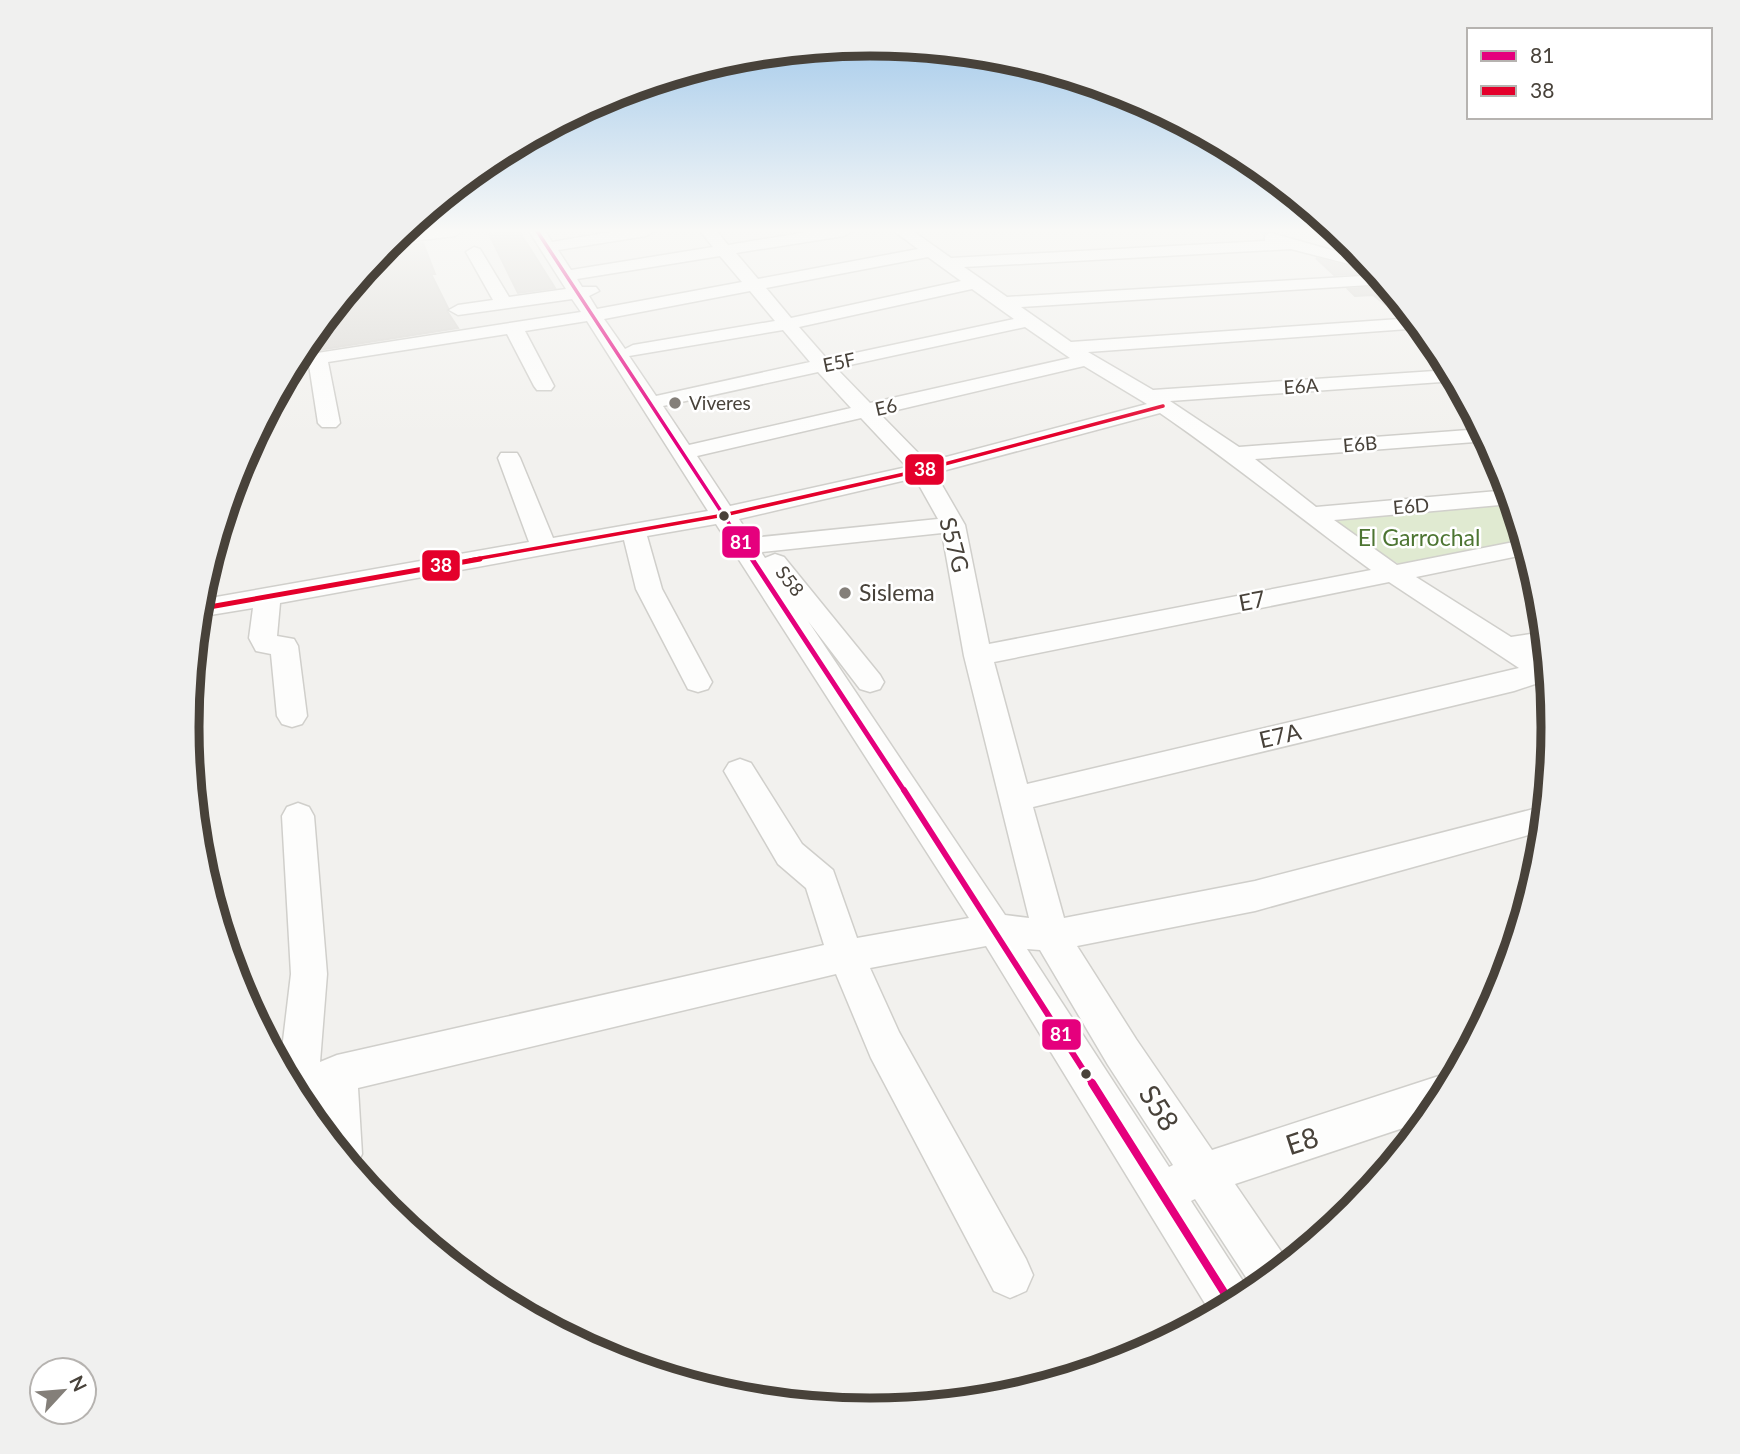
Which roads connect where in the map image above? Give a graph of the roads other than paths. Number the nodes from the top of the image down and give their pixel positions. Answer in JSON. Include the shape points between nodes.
{"nodes":[{"id":1,"x":500,"y":299,"type":"edge"},
{"id":2,"x":566,"y":299,"type":"edge"},
{"id":3,"x":584,"y":299,"type":"edge"},
{"id":4,"x":590,"y":299,"type":"edge"},
{"id":5,"x":591,"y":299,"type":"edge"},
{"id":6,"x":765,"y":299,"type":"edge"},
{"id":7,"x":906,"y":299,"type":"edge"},
{"id":8,"x":996,"y":299,"type":"edge"},
{"id":9,"x":1071,"y":299,"type":"edge"},
{"id":10,"x":1002,"y":303,"type":"junction"},
{"id":11,"x":503,"y":304,"type":"junction"},
{"id":12,"x":458,"y":310,"type":"dead end"},
{"id":13,"x":1028,"y":321,"type":"junction"},
{"id":14,"x":787,"y":324,"type":"junction"},
{"id":15,"x":1406,"y":324,"type":"edge"},
{"id":16,"x":513,"y":327,"type":"junction"},
{"id":17,"x":1067,"y":348,"type":"junction"},
{"id":18,"x":633,"y":351,"type":"junction"},
{"id":19,"x":317,"y":358,"type":"junction"},
{"id":20,"x":309,"y":359,"type":"edge"},
{"id":21,"x":1089,"y":359,"type":"junction"},
{"id":22,"x":823,"y":366,"type":"junction"},
{"id":23,"x":1442,"y":377,"type":"edge"},
{"id":24,"x":544,"y":386,"type":"dead end"},
{"id":25,"x":657,"y":401,"type":"junction"},
{"id":26,"x":1156,"y":401,"type":"junction"},
{"id":27,"x":865,"y":412,"type":"junction"},
{"id":28,"x":329,"y":423,"type":"dead end"},
{"id":29,"x":1475,"y":436,"type":"edge"},
{"id":30,"x":690,"y":451,"type":"junction"},
{"id":31,"x":1235,"y":454,"type":"junction"},
{"id":32,"x":509,"y":458,"type":"dead end"},
{"id":33,"x":922,"y":470,"type":"junction"},
{"id":34,"x":1500,"y":498,"type":"edge"},
{"id":35,"x":732,"y":513,"type":"junction"},
{"id":36,"x":1311,"y":515,"type":"junction"},
{"id":37,"x":953,"y":525,"type":"junction"},
{"id":38,"x":634,"y":532,"type":"junction"},
{"id":39,"x":752,"y":544,"type":"junction"},
{"id":40,"x":542,"y":548,"type":"junction"},
{"id":41,"x":1517,"y":549,"type":"edge"},
{"id":42,"x":1391,"y":572,"type":"junction"},
{"id":43,"x":267,"y":597,"type":"junction"},
{"id":44,"x":210,"y":607,"type":"edge"},
{"id":45,"x":978,"y":656,"type":"junction"},
{"id":46,"x":1537,"y":659,"type":"edge"},
{"id":47,"x":1538,"y":666,"type":"edge"},
{"id":48,"x":698,"y":682,"type":"dead end"},
{"id":49,"x":870,"y":682,"type":"dead end"},
{"id":50,"x":292,"y":716,"type":"dead end"},
{"id":51,"x":740,"y":771,"type":"dead end"},
{"id":52,"x":1017,"y":799,"type":"junction"},
{"id":53,"x":298,"y":816,"type":"dead end"},
{"id":54,"x":1534,"y":821,"type":"edge"},
{"id":55,"x":995,"y":929,"type":"junction"},
{"id":56,"x":1051,"y":936,"type":"junction"},
{"id":57,"x":846,"y":956,"type":"junction"},
{"id":58,"x":337,"y":1074,"type":"junction"},
{"id":59,"x":299,"y":1078,"type":"edge"},
{"id":60,"x":307,"y":1092,"type":"edge"},
{"id":61,"x":1428,"y":1099,"type":"edge"},
{"id":62,"x":340,"y":1138,"type":"edge"},
{"id":63,"x":1202,"y":1174,"type":"junction"},
{"id":64,"x":1161,"y":1193,"type":"junction"},
{"id":65,"x":1266,"y":1268,"type":"edge"},
{"id":66,"x":1010,"y":1275,"type":"dead end"},
{"id":67,"x":1226,"y":1296,"type":"edge"}],
"edges":[{"from":1,"to":11,"type":"street"},
{"from":2,"to":11,"type":"street"},
{"from":3,"to":16,"type":"street"},
{"from":4,"to":25,"type":"street","name":"S58"},
{"from":5,"to":18,"type":"street","name":"S58"},
{"from":6,"to":14,"type":"street","name":"S57G"},
{"from":7,"to":14,"type":"street"},
{"from":8,"to":10,"type":"street"},
{"from":9,"to":10,"type":"street"},
{"from":10,"to":13,"type":"street"},
{"from":11,"to":12,"type":"street"},
{"from":13,"to":17,"type":"street"},
{"from":13,"to":22,"type":"street","name":"E5F"},
{"from":14,"to":18,"type":"street"},
{"from":14,"to":22,"type":"street","name":"S57G"},
{"from":15,"to":17,"type":"street"},
{"from":16,"to":19,"type":"street"},
{"from":16,"to":24,"type":"street"},
{"from":17,"to":21,"type":"street"},
{"from":18,"to":25,"type":"street","name":"S58"},
{"from":19,"to":20,"type":"street"},
{"from":19,"to":28,"type":"street"},
{"from":21,"to":26,"type":"street"},
{"from":21,"to":27,"type":"street","name":"E6"},
{"from":22,"to":25,"type":"street","name":"E5F"},
{"from":22,"to":27,"type":"street","name":"S57G"},
{"from":23,"to":26,"type":"street","name":"E6A"},
{"from":25,"to":30,"type":"street","name":"S58"},
{"from":26,"to":31,"type":"street"},
{"from":26,"to":33,"type":"street","name":"E6A"},
{"from":27,"to":30,"type":"street","name":"E6"},
{"from":27,"to":33,"type":"street","name":"S57G"},
{"from":29,"to":31,"type":"street","name":"E6B"},
{"from":30,"to":35,"type":"street","name":"S58"},
{"from":31,"to":36,"type":"street"},
{"from":32,"to":40,"type":"street","via":[[541,535]]},
{"from":33,"to":35,"type":"street","name":"E6A"},
{"from":33,"to":37,"type":"street","name":"S57G"},
{"from":34,"to":36,"type":"street","name":"E6D"},
{"from":35,"to":38,"type":"street"},
{"from":35,"to":39,"type":"street","name":"S58"},
{"from":36,"to":42,"type":"street"},
{"from":37,"to":39,"type":"street"},
{"from":37,"to":45,"type":"street","name":"S57G"},
{"from":38,"to":40,"type":"street"},
{"from":38,"to":48,"type":"street","via":[[649,589]]},
{"from":39,"to":49,"type":"street","name":"S58"},
{"from":39,"to":55,"type":"street","name":"S58"},
{"from":40,"to":43,"type":"street"},
{"from":41,"to":42,"type":"street","name":"E7"},
{"from":42,"to":45,"type":"street","name":"E7"},
{"from":42,"to":46,"type":"street","name":"E7A","via":[[1505,647]]},
{"from":43,"to":44,"type":"street"},
{"from":43,"to":50,"type":"street","via":[[263,638],[266,644],[284,646]]},
{"from":45,"to":52,"type":"street","name":"S57G"},
{"from":47,"to":52,"type":"street","name":"E7A","via":[[1514,681]]},
{"from":51,"to":57,"type":"street","via":[[790,853],[821,880]]},
{"from":52,"to":56,"type":"street","name":"S57G"},
{"from":53,"to":59,"type":"street","via":[[309,974]]},
{"from":54,"to":56,"type":"street","via":[[1255,896]]},
{"from":55,"to":56,"type":"street"},
{"from":55,"to":57,"type":"street"},
{"from":55,"to":64,"type":"street","name":"S58"},
{"from":56,"to":63,"type":"street","name":"S58"},
{"from":57,"to":58,"type":"street"},
{"from":57,"to":66,"type":"street","via":[[885,1045]]},
{"from":58,"to":60,"type":"street"},
{"from":58,"to":62,"type":"street"},
{"from":61,"to":63,"type":"street","name":"E8"},
{"from":63,"to":64,"type":"street","name":"E8"},
{"from":63,"to":65,"type":"street","name":"S58"},
{"from":64,"to":67,"type":"street","name":"S58"}]}
